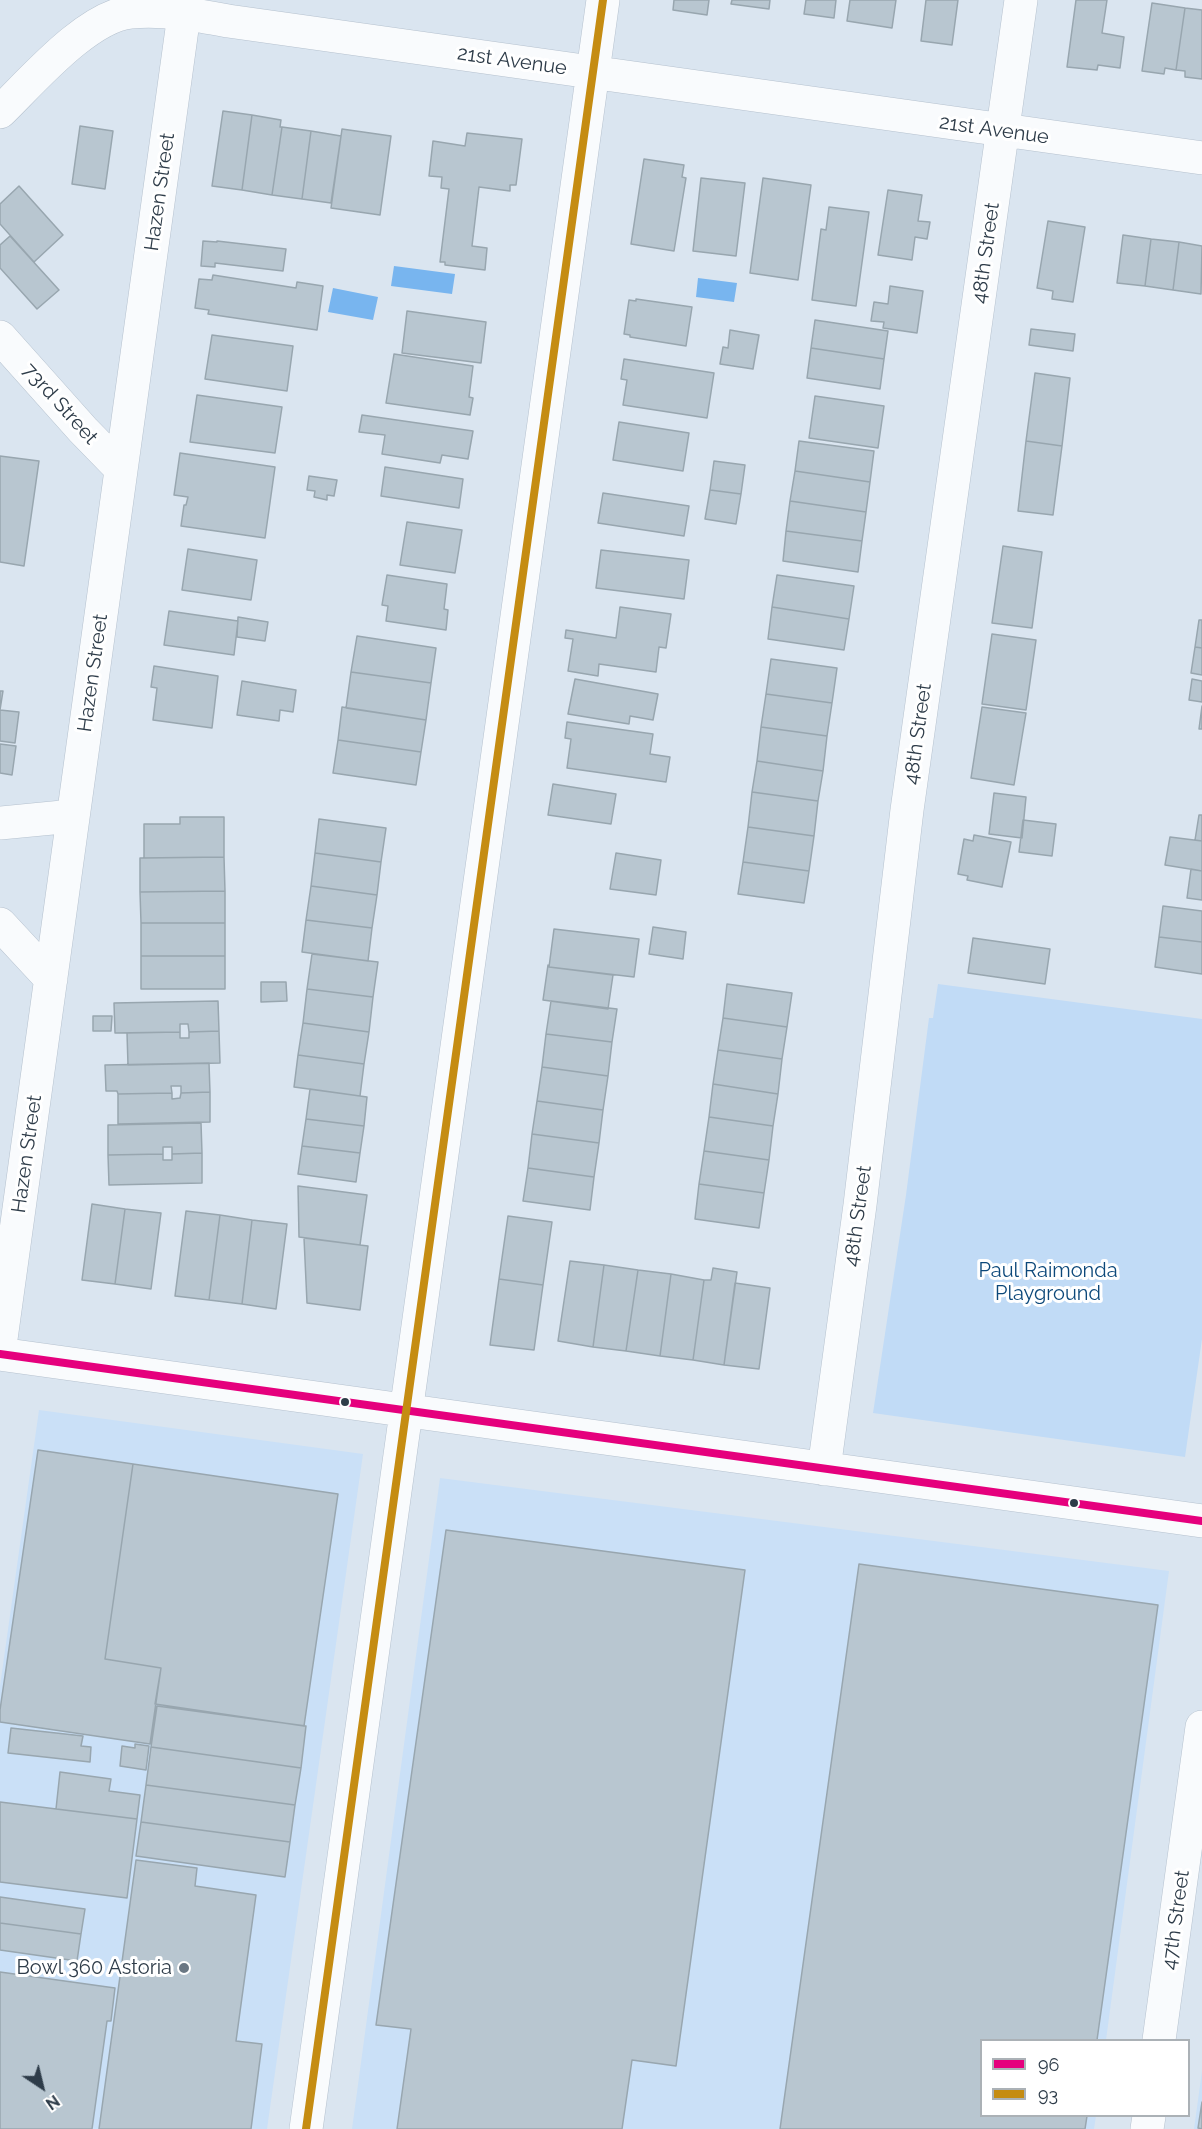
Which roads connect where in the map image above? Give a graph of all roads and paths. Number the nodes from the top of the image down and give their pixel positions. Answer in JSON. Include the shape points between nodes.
{"nodes":[{"id":1,"x":603,"y":0,"type":"edge"},
{"id":2,"x":1021,"y":0,"type":"edge"},
{"id":3,"x":183,"y":4,"type":"edge"},
{"id":4,"x":593,"y":72,"type":"junction"},
{"id":5,"x":0,"y":112,"type":"edge"},
{"id":6,"x":1003,"y":131,"type":"junction"},
{"id":7,"x":1202,"y":158,"type":"edge"},
{"id":8,"x":0,"y":337,"type":"edge"},
{"id":9,"x":122,"y":469,"type":"junction"},
{"id":10,"x":73,"y":816,"type":"junction"},
{"id":11,"x":0,"y":823,"type":"edge"},
{"id":12,"x":0,"y":924,"type":"edge"},
{"id":13,"x":51,"y":979,"type":"junction"},
{"id":14,"x":0,"y":1346,"type":"edge"},
{"id":15,"x":0,"y":1354,"type":"edge"},
{"id":16,"x":407,"y":1410,"type":"junction"},
{"id":17,"x":824,"y":1469,"type":"junction"},
{"id":18,"x":1202,"y":1521,"type":"edge"},
{"id":19,"x":1202,"y":1727,"type":"edge"},
{"id":20,"x":1159,"y":2039,"type":"edge"},
{"id":21,"x":306,"y":2129,"type":"edge"}],
"edges":[{"from":1,"to":4,"type":"street"},
{"from":2,"to":6,"type":"street","name":"48th Street"},
{"from":3,"to":4,"type":"street","name":"21st Avenue","via":[[228,21]]},
{"from":3,"to":5,"type":"street","name":"21st Avenue","via":[[130,12],[94,26]]},
{"from":3,"to":9,"type":"street","name":"Hazen Street"},
{"from":4,"to":6,"type":"street","name":"21st Avenue"},
{"from":4,"to":16,"type":"street"},
{"from":6,"to":7,"type":"street","name":"21st Avenue"},
{"from":6,"to":17,"type":"street","name":"48th Street","via":[[907,810]]},
{"from":8,"to":9,"type":"street","name":"73rd Street"},
{"from":9,"to":10,"type":"street","name":"Hazen Street"},
{"from":10,"to":11,"type":"street"},
{"from":10,"to":13,"type":"street","name":"Hazen Street"},
{"from":12,"to":13,"type":"street"},
{"from":13,"to":14,"type":"street","name":"Hazen Street"},
{"from":15,"to":16,"type":"street"},
{"from":16,"to":17,"type":"street"},
{"from":16,"to":21,"type":"street"},
{"from":17,"to":18,"type":"street"},
{"from":19,"to":20,"type":"street","name":"47th Street"}]}
